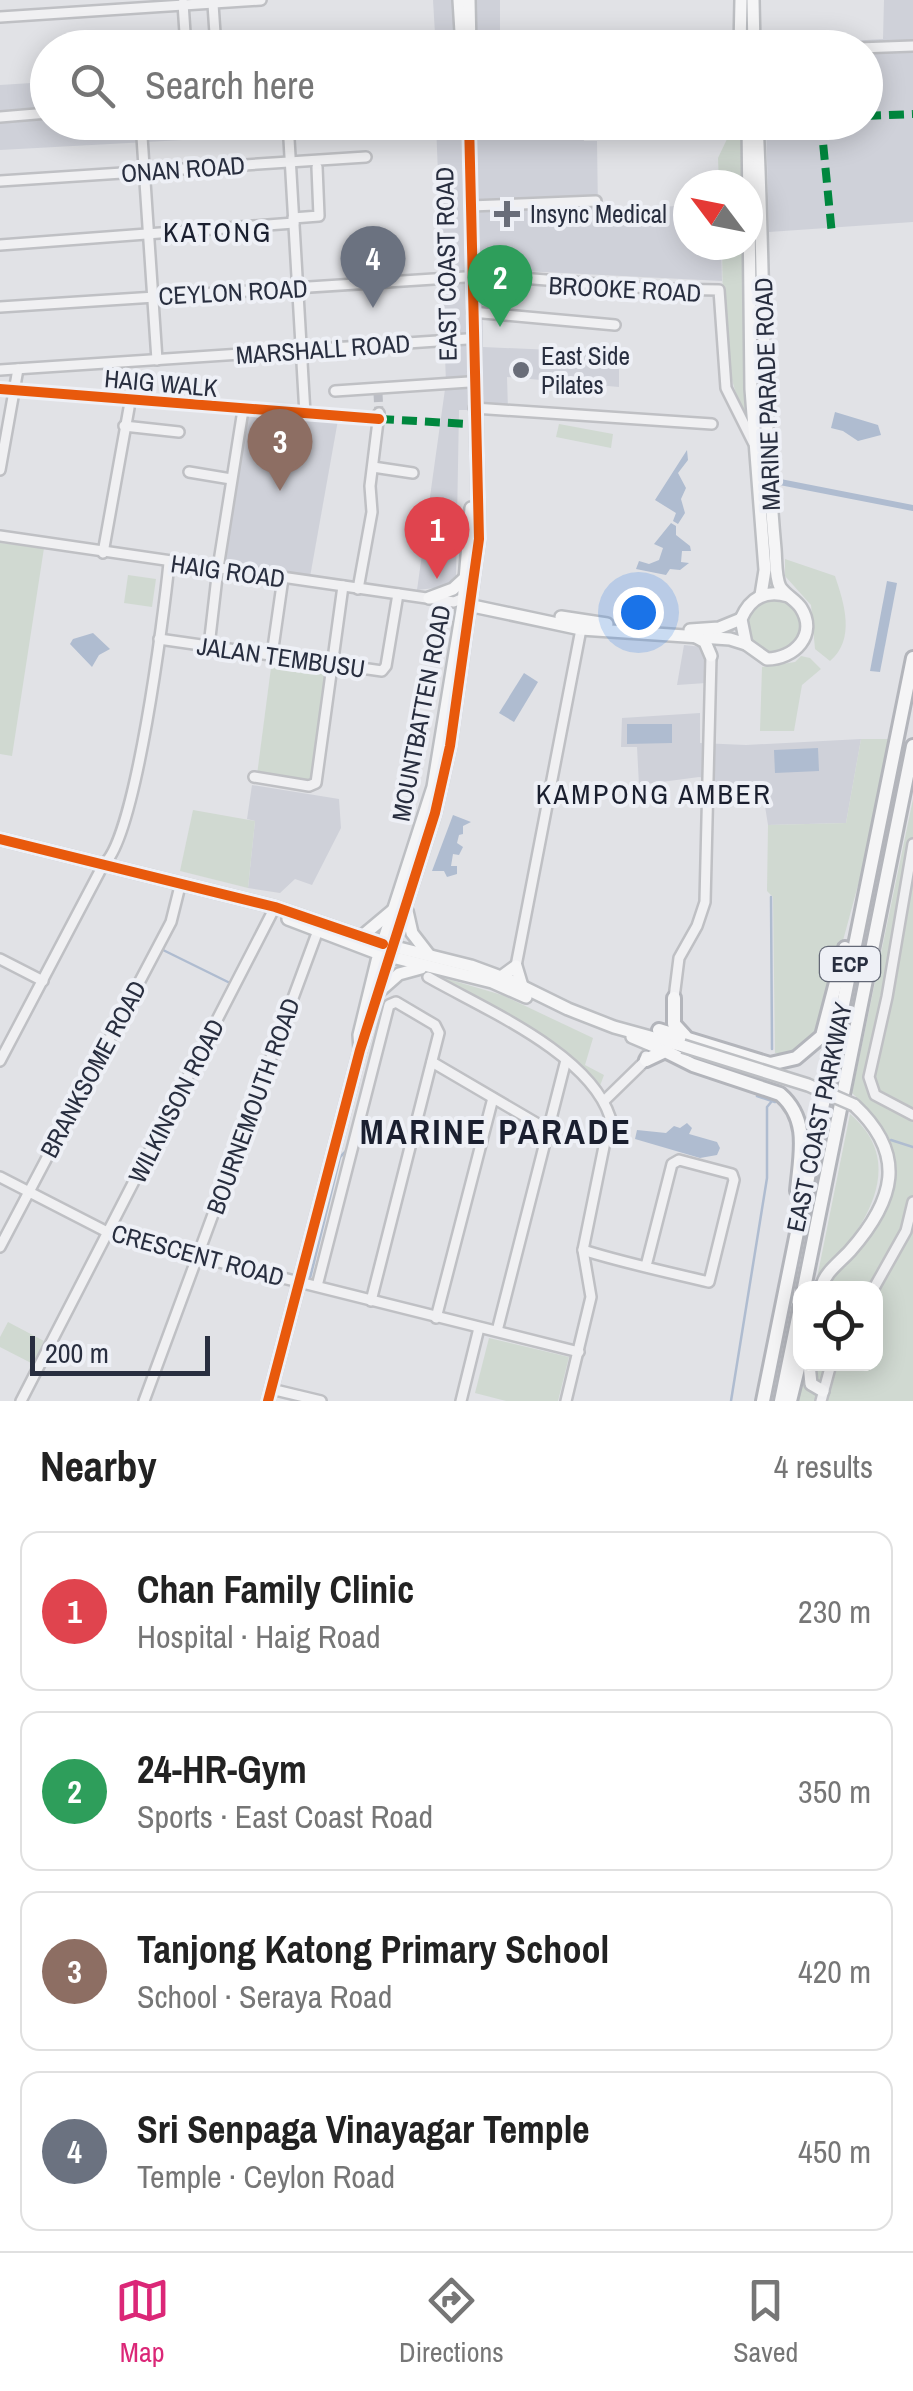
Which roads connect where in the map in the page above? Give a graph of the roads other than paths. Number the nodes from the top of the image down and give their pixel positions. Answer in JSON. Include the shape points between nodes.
{"nodes":[{"id":1,"x":262,"y":0,"type":"edge"},
{"id":2,"x":460,"y":0,"type":"edge"},
{"id":3,"x":469,"y":0,"type":"edge"},
{"id":4,"x":741,"y":0,"type":"edge"},
{"id":5,"x":753,"y":0,"type":"edge"},
{"id":6,"x":182,"y":3,"type":"edge"},
{"id":7,"x":133,"y":4,"type":"edge"},
{"id":8,"x":213,"y":4,"type":"junction"},
{"id":9,"x":0,"y":16,"type":"edge"},
{"id":10,"x":742,"y":29,"type":"edge"},
{"id":11,"x":184,"y":30,"type":"edge"},
{"id":12,"x":215,"y":30,"type":"edge"},
{"id":13,"x":461,"y":30,"type":"edge"},
{"id":14,"x":470,"y":30,"type":"edge"},
{"id":15,"x":754,"y":30,"type":"edge"},
{"id":16,"x":883,"y":48,"type":"edge"},
{"id":17,"x":913,"y":48,"type":"edge"},
{"id":18,"x":883,"y":51,"type":"edge"},
{"id":19,"x":30,"y":115,"type":"edge"},
{"id":20,"x":0,"y":117,"type":"edge"},
{"id":21,"x":142,"y":140,"type":"edge"},
{"id":22,"x":287,"y":140,"type":"edge"},
{"id":23,"x":466,"y":140,"type":"edge"},
{"id":24,"x":467,"y":140,"type":"edge"},
{"id":25,"x":748,"y":140,"type":"edge"},
{"id":26,"x":758,"y":140,"type":"edge"},
{"id":27,"x":366,"y":157,"type":"dead end"},
{"id":28,"x":289,"y":165,"type":"junction"},
{"id":29,"x":317,"y":167,"type":"dead end"},
{"id":30,"x":144,"y":172,"type":"junction"},
{"id":31,"x":0,"y":181,"type":"edge"},
{"id":32,"x":596,"y":200,"type":"dead end"},
{"id":33,"x":470,"y":206,"type":"junction"},
{"id":34,"x":293,"y":221,"type":"junction"},
{"id":35,"x":148,"y":235,"type":"junction"},
{"id":36,"x":0,"y":245,"type":"edge"},
{"id":37,"x":469,"y":277,"type":"junction"},
{"id":38,"x":296,"y":290,"type":"junction"},
{"id":39,"x":719,"y":292,"type":"joint"},
{"id":40,"x":153,"y":295,"type":"junction"},
{"id":41,"x":0,"y":307,"type":"edge"},
{"id":42,"x":472,"y":314,"type":"junction"},
{"id":43,"x":615,"y":325,"type":"dead end"},
{"id":44,"x":467,"y":338,"type":"junction"},
{"id":45,"x":300,"y":351,"type":"junction"},
{"id":46,"x":157,"y":360,"type":"junction"},
{"id":47,"x":18,"y":369,"type":"junction"},
{"id":48,"x":0,"y":370,"type":"edge"},
{"id":49,"x":469,"y":382,"type":"junction"},
{"id":50,"x":335,"y":391,"type":"dead end"},
{"id":51,"x":472,"y":407,"type":"junction"},
{"id":52,"x":243,"y":410,"type":"dead end"},
{"id":53,"x":379,"y":413,"type":"tunnel mouth"},
{"id":54,"x":305,"y":414,"type":"dead end"},
{"id":55,"x":712,"y":424,"type":"dead end"},
{"id":56,"x":179,"y":432,"type":"dead end"},
{"id":57,"x":754,"y":446,"type":"junction"},
{"id":58,"x":2,"y":447,"type":"edge"},
{"id":59,"x":373,"y":467,"type":"junction"},
{"id":60,"x":0,"y":470,"type":"edge"},
{"id":61,"x":189,"y":472,"type":"dead end"},
{"id":62,"x":413,"y":473,"type":"dead end"},
{"id":63,"x":232,"y":478,"type":"junction"},
{"id":64,"x":0,"y":536,"type":"edge"},
{"id":65,"x":103,"y":552,"type":"junction"},
{"id":66,"x":169,"y":563,"type":"junction"},
{"id":67,"x":218,"y":568,"type":"junction"},
{"id":68,"x":466,"y":577,"type":"junction"},
{"id":69,"x":282,"y":578,"type":"junction"},
{"id":70,"x":343,"y":586,"type":"junction"},
{"id":71,"x":358,"y":589,"type":"junction"},
{"id":72,"x":398,"y":594,"type":"junction"},
{"id":73,"x":762,"y":595,"type":"junction"},
{"id":74,"x":429,"y":598,"type":"junction"},
{"id":75,"x":793,"y":599,"type":"junction"},
{"id":76,"x":465,"y":602,"type":"junction"},
{"id":77,"x":500,"y":613,"type":"junction"},
{"id":78,"x":741,"y":619,"type":"junction"},
{"id":79,"x":582,"y":625,"type":"junction"},
{"id":80,"x":466,"y":632,"type":"junction"},
{"id":81,"x":696,"y":637,"type":"junction"},
{"id":82,"x":721,"y":639,"type":"junction"},
{"id":83,"x":160,"y":640,"type":"junction"},
{"id":84,"x":746,"y":644,"type":"junction"},
{"id":85,"x":209,"y":646,"type":"junction"},
{"id":86,"x":272,"y":655,"type":"junction"},
{"id":87,"x":711,"y":656,"type":"junction"},
{"id":88,"x":913,"y":658,"type":"edge"},
{"id":89,"x":333,"y":663,"type":"junction"},
{"id":90,"x":913,"y":746,"type":"edge"},
{"id":91,"x":254,"y":777,"type":"dead end"},
{"id":92,"x":0,"y":840,"type":"edge"},
{"id":93,"x":117,"y":844,"type":"junction"},
{"id":94,"x":913,"y":844,"type":"edge"},
{"id":95,"x":873,"y":850,"type":"junction"},
{"id":96,"x":102,"y":866,"type":"junction"},
{"id":97,"x":119,"y":868,"type":"junction"},
{"id":98,"x":179,"y":890,"type":"junction"},
{"id":99,"x":401,"y":903,"type":"junction"},
{"id":100,"x":273,"y":911,"type":"junction"},
{"id":101,"x":320,"y":927,"type":"junction"},
{"id":102,"x":361,"y":937,"type":"junction"},
{"id":103,"x":386,"y":950,"type":"junction"},
{"id":104,"x":0,"y":959,"type":"edge"},
{"id":105,"x":516,"y":966,"type":"junction"},
{"id":106,"x":430,"y":967,"type":"junction"},
{"id":107,"x":500,"y":977,"type":"junction"},
{"id":108,"x":43,"y":980,"type":"junction"},
{"id":109,"x":524,"y":988,"type":"junction"},
{"id":110,"x":378,"y":995,"type":"junction"},
{"id":111,"x":674,"y":998,"type":"junction"},
{"id":112,"x":650,"y":1035,"type":"junction"},
{"id":113,"x":698,"y":1044,"type":"junction"},
{"id":114,"x":360,"y":1050,"type":"junction"},
{"id":115,"x":664,"y":1051,"type":"junction"},
{"id":116,"x":0,"y":1060,"type":"edge"},
{"id":117,"x":566,"y":1060,"type":"junction"},
{"id":118,"x":646,"y":1060,"type":"junction"},
{"id":119,"x":432,"y":1062,"type":"junction"},
{"id":120,"x":493,"y":1098,"type":"junction"},
{"id":121,"x":604,"y":1100,"type":"junction"},
{"id":122,"x":913,"y":1115,"type":"edge"},
{"id":123,"x":548,"y":1130,"type":"junction"},
{"id":124,"x":0,"y":1177,"type":"edge"},
{"id":125,"x":28,"y":1192,"type":"junction"},
{"id":126,"x":913,"y":1202,"type":"edge"},
{"id":127,"x":800,"y":1208,"type":"junction"},
{"id":128,"x":108,"y":1234,"type":"junction"},
{"id":129,"x":0,"y":1247,"type":"edge"},
{"id":130,"x":583,"y":1250,"type":"junction"},
{"id":131,"x":197,"y":1256,"type":"junction"},
{"id":132,"x":646,"y":1266,"type":"junction"},
{"id":133,"x":298,"y":1281,"type":"junction"},
{"id":134,"x":805,"y":1281,"type":"edge"},
{"id":135,"x":823,"y":1281,"type":"edge"},
{"id":136,"x":878,"y":1281,"type":"edge"},
{"id":137,"x":318,"y":1286,"type":"junction"},
{"id":138,"x":371,"y":1301,"type":"junction"},
{"id":139,"x":436,"y":1318,"type":"junction"},
{"id":140,"x":479,"y":1328,"type":"junction"},
{"id":141,"x":497,"y":1332,"type":"junction"},
{"id":142,"x":793,"y":1344,"type":"edge"},
{"id":143,"x":580,"y":1352,"type":"junction"},
{"id":144,"x":797,"y":1371,"type":"edge"},
{"id":145,"x":810,"y":1371,"type":"edge"},
{"id":146,"x":829,"y":1371,"type":"edge"},
{"id":147,"x":270,"y":1395,"type":"edge"},
{"id":148,"x":822,"y":1396,"type":"edge"},
{"id":149,"x":21,"y":1401,"type":"edge"},
{"id":150,"x":144,"y":1401,"type":"edge"},
{"id":151,"x":321,"y":1401,"type":"edge"},
{"id":152,"x":461,"y":1401,"type":"edge"},
{"id":153,"x":566,"y":1401,"type":"edge"},
{"id":154,"x":763,"y":1401,"type":"edge"},
{"id":155,"x":782,"y":1401,"type":"edge"},
{"id":156,"x":790,"y":1401,"type":"edge"}],
"edges":[{"from":1,"to":8,"type":"street"},
{"from":2,"to":13,"type":"main road"},
{"from":3,"to":14,"type":"main road"},
{"from":4,"to":10,"type":"main road"},
{"from":5,"to":15,"type":"main road"},
{"from":6,"to":7,"type":"street"},
{"from":6,"to":8,"type":"street"},
{"from":6,"to":11,"type":"street"},
{"from":7,"to":9,"type":"street"},
{"from":8,"to":12,"type":"street"},
{"from":16,"to":17,"type":"street"},
{"from":17,"to":18,"type":"street"},
{"from":19,"to":20,"type":"street"},
{"from":21,"to":30,"type":"street"},
{"from":22,"to":28,"type":"street"},
{"from":23,"to":37,"type":"main road","name":"EAST COAST ROAD"},
{"from":24,"to":33,"type":"main road","name":"EAST COAST ROAD"},
{"from":25,"to":57,"type":"main road","name":"MARINE PARADE ROAD"},
{"from":26,"to":75,"type":"main road","name":"MARINE PARADE ROAD","via":[[765,423],[778,579]]},
{"from":27,"to":28,"type":"street","name":"ONAN ROAD"},
{"from":28,"to":30,"type":"street","name":"ONAN ROAD"},
{"from":28,"to":34,"type":"street"},
{"from":29,"to":34,"type":"street","via":[[319,216]]},
{"from":30,"to":31,"type":"street","name":"ONAN ROAD"},
{"from":30,"to":35,"type":"street"},
{"from":32,"to":33,"type":"street","name":"EAST COAST ROAD"},
{"from":33,"to":37,"type":"main road","name":"EAST COAST ROAD"},
{"from":34,"to":35,"type":"street"},
{"from":34,"to":38,"type":"street"},
{"from":35,"to":36,"type":"street"},
{"from":35,"to":40,"type":"street"},
{"from":37,"to":38,"type":"street","name":"CEYLON ROAD"},
{"from":37,"to":39,"type":"street","name":"BROOKE ROAD"},
{"from":37,"to":42,"type":"main road","name":"EAST COAST ROAD"},
{"from":37,"to":44,"type":"main road","name":"EAST COAST ROAD"},
{"from":38,"to":40,"type":"street","name":"CEYLON ROAD"},
{"from":38,"to":45,"type":"street"},
{"from":39,"to":57,"type":"street","name":"MARINE PARADE ROAD","via":[[726,388]]},
{"from":40,"to":41,"type":"street","name":"CEYLON ROAD"},
{"from":40,"to":46,"type":"street"},
{"from":42,"to":43,"type":"street","name":"EAST COAST ROAD"},
{"from":42,"to":51,"type":"main road","name":"EAST COAST ROAD"},
{"from":44,"to":45,"type":"street","name":"MARSHALL ROAD"},
{"from":44,"to":49,"type":"main road","name":"EAST COAST ROAD"},
{"from":45,"to":46,"type":"street","name":"MARSHALL ROAD"},
{"from":45,"to":54,"type":"street"},
{"from":46,"to":47,"type":"street","name":"MARSHALL ROAD"},
{"from":47,"to":48,"type":"street","name":"MARSHALL ROAD"},
{"from":47,"to":58,"type":"street"},
{"from":49,"to":50,"type":"street"},
{"from":49,"to":51,"type":"main road","name":"EAST COAST ROAD"},
{"from":51,"to":55,"type":"street"},
{"from":51,"to":68,"type":"main road","name":"MOUNTBATTEN ROAD"},
{"from":51,"to":76,"type":"main road","name":"MOUNTBATTEN ROAD","via":[[479,522]]},
{"from":52,"to":63,"type":"street"},
{"from":53,"to":59,"type":"street"},
{"from":56,"to":65,"type":"street","via":[[125,423]]},
{"from":57,"to":73,"type":"main road","name":"MARINE PARADE ROAD"},
{"from":58,"to":60,"type":"street"},
{"from":59,"to":62,"type":"street"},
{"from":59,"to":71,"type":"street"},
{"from":61,"to":63,"type":"street"},
{"from":63,"to":67,"type":"street"},
{"from":64,"to":65,"type":"street","name":"HAIG ROAD"},
{"from":65,"to":66,"type":"street","name":"HAIG ROAD"},
{"from":66,"to":67,"type":"street","name":"HAIG ROAD"},
{"from":66,"to":83,"type":"street"},
{"from":67,"to":69,"type":"street","name":"HAIG ROAD"},
{"from":67,"to":85,"type":"street"},
{"from":68,"to":74,"type":"main road"},
{"from":68,"to":76,"type":"main road","name":"MOUNTBATTEN ROAD"},
{"from":69,"to":70,"type":"street","name":"HAIG ROAD"},
{"from":69,"to":86,"type":"street"},
{"from":70,"to":71,"type":"street","name":"HAIG ROAD"},
{"from":70,"to":89,"type":"street"},
{"from":71,"to":72,"type":"street","name":"HAIG ROAD"},
{"from":72,"to":74,"type":"street","name":"HAIG ROAD"},
{"from":72,"to":89,"type":"street","name":"JALAN TEMBUSU","via":[[384,670]]},
{"from":73,"to":75,"type":"main road"},
{"from":73,"to":78,"type":"main road"},
{"from":74,"to":76,"type":"street","name":"HAIG ROAD"},
{"from":75,"to":84,"type":"main road","via":[[806,624],[795,651],[768,659]]},
{"from":76,"to":77,"type":"main road"},
{"from":76,"to":79,"type":"main road"},
{"from":76,"to":80,"type":"main road","name":"MOUNTBATTEN ROAD"},
{"from":76,"to":99,"type":"main road","name":"MOUNTBATTEN ROAD","via":[[433,787]]},
{"from":77,"to":79,"type":"main road"},
{"from":77,"to":80,"type":"main road","via":[[476,618]]},
{"from":78,"to":79,"type":"main road","via":[[706,630]]},
{"from":78,"to":84,"type":"main road"},
{"from":79,"to":81,"type":"main road"},
{"from":79,"to":105,"type":"street"},
{"from":80,"to":99,"type":"main road","name":"MOUNTBATTEN ROAD","via":[[443,784]]},
{"from":81,"to":82,"type":"main road"},
{"from":81,"to":87,"type":"main road"},
{"from":82,"to":84,"type":"main road"},
{"from":82,"to":87,"type":"main road"},
{"from":83,"to":85,"type":"street","name":"JALAN TEMBUSU"},
{"from":83,"to":93,"type":"street"},
{"from":85,"to":86,"type":"street","name":"JALAN TEMBUSU"},
{"from":86,"to":89,"type":"street","name":"JALAN TEMBUSU"},
{"from":87,"to":111,"type":"street","via":[[705,902],[679,958]]},
{"from":88,"to":95,"type":"highway","name":"EAST COAST PARKWAY","number":"ECP"},
{"from":89,"to":91,"type":"street","via":[[316,783]]},
{"from":90,"to":134,"type":"highway","name":"EAST COAST PARKWAY","number":"ECP"},
{"from":92,"to":96,"type":"main road"},
{"from":93,"to":96,"type":"street"},
{"from":93,"to":97,"type":"street"},
{"from":94,"to":122,"type":"street","via":[[869,1077],[875,1095]]},
{"from":95,"to":113,"type":"highway","number":"ECP","via":[[822,1036],[785,1063],[770,1064]]},
{"from":95,"to":127,"type":"highway","name":"EAST COAST PARKWAY","number":"ECP"},
{"from":96,"to":97,"type":"main road"},
{"from":96,"to":98,"type":"main road"},
{"from":96,"to":108,"type":"street"},
{"from":97,"to":100,"type":"main road"},
{"from":98,"to":100,"type":"main road"},
{"from":98,"to":125,"type":"street","name":"BRANKSOME ROAD","via":[[171,922]]},
{"from":99,"to":102,"type":"main road"},
{"from":99,"to":103,"type":"main road","name":"MOUNTBATTEN ROAD"},
{"from":99,"to":106,"type":"main road"},
{"from":100,"to":101,"type":"main road"},
{"from":100,"to":128,"type":"street","name":"WILKINSON ROAD"},
{"from":101,"to":102,"type":"main road"},
{"from":101,"to":103,"type":"main road"},
{"from":101,"to":131,"type":"street","name":"BOURNEMOUTH ROAD"},
{"from":102,"to":103,"type":"main road"},
{"from":103,"to":106,"type":"main road"},
{"from":103,"to":110,"type":"main road","name":"MOUNTBATTEN ROAD"},
{"from":103,"to":114,"type":"main road","name":"MOUNTBATTEN ROAD","via":[[358,1034]]},
{"from":104,"to":108,"type":"street"},
{"from":105,"to":107,"type":"main road"},
{"from":105,"to":109,"type":"main road"},
{"from":106,"to":107,"type":"main road"},
{"from":106,"to":110,"type":"main road","via":[[399,974]]},
{"from":106,"to":112,"type":"main road","via":[[492,982],[578,1020]]},
{"from":106,"to":117,"type":"street"},
{"from":107,"to":109,"type":"main road"},
{"from":108,"to":116,"type":"street"},
{"from":109,"to":112,"type":"main road","via":[[614,1027]]},
{"from":110,"to":114,"type":"main road","name":"MOUNTBATTEN ROAD"},
{"from":111,"to":112,"type":"main road","via":[[668,1020]]},
{"from":111,"to":113,"type":"highway","via":[[678,1030]]},
{"from":112,"to":113,"type":"highway"},
{"from":112,"to":115,"type":"main road"},
{"from":112,"to":118,"type":"street"},
{"from":112,"to":135,"type":"main road","bridge":true,"via":[[808,1085],[854,1106],[878,1130],[890,1181],[879,1212]]},
{"from":114,"to":133,"type":"main road","name":"MOUNTBATTEN ROAD"},
{"from":115,"to":118,"type":"highway"},
{"from":115,"to":127,"type":"highway","via":[[771,1090],[791,1104],[801,1127]]},
{"from":117,"to":121,"type":"street"},
{"from":117,"to":123,"type":"street"},
{"from":118,"to":121,"type":"street"},
{"from":119,"to":120,"type":"street"},
{"from":119,"to":137,"type":"street","via":[[438,1028],[396,1002],[389,1005]]},
{"from":119,"to":138,"type":"street"},
{"from":120,"to":123,"type":"street"},
{"from":120,"to":139,"type":"street"},
{"from":121,"to":130,"type":"street","via":[[610,1118]]},
{"from":123,"to":141,"type":"street"},
{"from":124,"to":125,"type":"street","name":"CRESCENT ROAD"},
{"from":125,"to":128,"type":"street","name":"CRESCENT ROAD"},
{"from":125,"to":129,"type":"street","name":"BRANKSOME ROAD"},
{"from":126,"to":136,"type":"street","via":[[906,1231]]},
{"from":127,"to":154,"type":"highway","name":"EAST COAST PARKWAY","number":"ECP"},
{"from":128,"to":131,"type":"street","name":"CRESCENT ROAD"},
{"from":128,"to":149,"type":"street","name":"WILKINSON ROAD"},
{"from":130,"to":132,"type":"street"},
{"from":130,"to":143,"type":"street","via":[[592,1297]]},
{"from":131,"to":133,"type":"street","name":"CRESCENT ROAD"},
{"from":131,"to":150,"type":"street","name":"BOURNEMOUTH ROAD"},
{"from":132,"to":132,"type":"street","via":[[709,1282],[732,1174],[679,1160],[672,1164]]},
{"from":133,"to":137,"type":"street","name":"CRESCENT ROAD"},
{"from":133,"to":147,"type":"main road","name":"MOUNTBATTEN ROAD"},
{"from":137,"to":138,"type":"street","name":"CRESCENT ROAD"},
{"from":138,"to":139,"type":"street","name":"CRESCENT ROAD"},
{"from":139,"to":140,"type":"street","name":"CRESCENT ROAD"},
{"from":140,"to":141,"type":"street","name":"CRESCENT ROAD"},
{"from":140,"to":152,"type":"street"},
{"from":141,"to":143,"type":"street","name":"CRESCENT ROAD"},
{"from":142,"to":155,"type":"highway"},
{"from":143,"to":153,"type":"street"},
{"from":144,"to":156,"type":"highway"},
{"from":145,"to":148,"type":"main road"},
{"from":146,"to":148,"type":"street"},
{"from":147,"to":151,"type":"street"}]}
